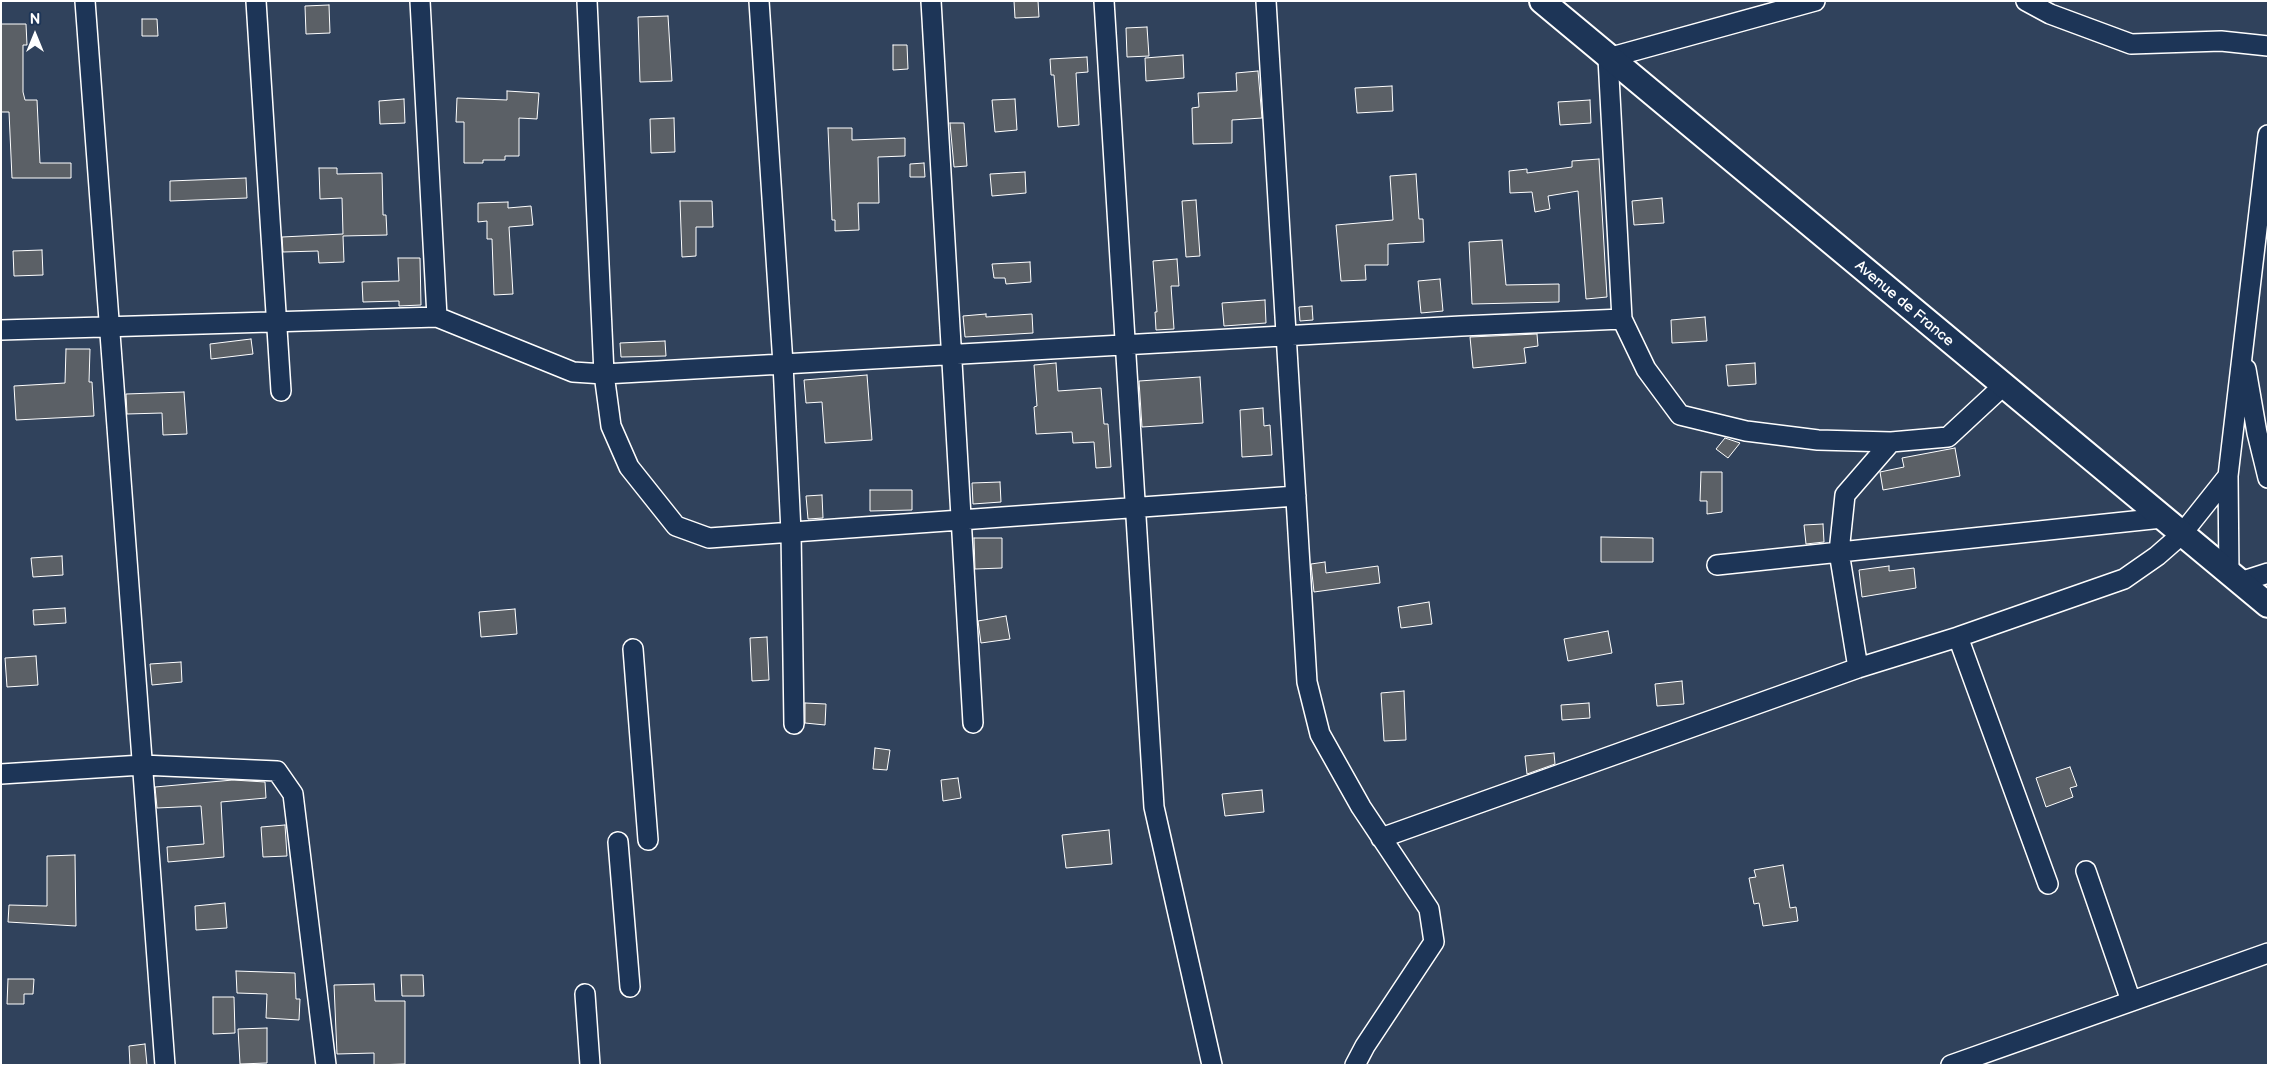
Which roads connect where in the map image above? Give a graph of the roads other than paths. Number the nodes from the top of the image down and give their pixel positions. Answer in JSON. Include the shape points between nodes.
{"nodes":[{"id":1,"x":85,"y":1,"type":"edge"},
{"id":2,"x":256,"y":1,"type":"edge"},
{"id":3,"x":420,"y":1,"type":"edge"},
{"id":4,"x":586,"y":1,"type":"edge"},
{"id":5,"x":759,"y":1,"type":"edge"},
{"id":6,"x":931,"y":1,"type":"edge"},
{"id":7,"x":1104,"y":1,"type":"edge"},
{"id":8,"x":1266,"y":1,"type":"edge"},
{"id":9,"x":1542,"y":1,"type":"edge"},
{"id":10,"x":1815,"y":1,"type":"edge"},
{"id":11,"x":2026,"y":1,"type":"edge"},
{"id":12,"x":2268,"y":46,"type":"edge"},
{"id":13,"x":1608,"y":58,"type":"junction"},
{"id":14,"x":2268,"y":135,"type":"edge"},
{"id":15,"x":437,"y":317,"type":"junction"},
{"id":16,"x":1622,"y":319,"type":"junction"},
{"id":17,"x":277,"y":322,"type":"junction"},
{"id":18,"x":108,"y":327,"type":"junction"},
{"id":19,"x":1,"y":330,"type":"edge"},
{"id":20,"x":1287,"y":336,"type":"junction"},
{"id":21,"x":1126,"y":344,"type":"junction"},
{"id":22,"x":2243,"y":347,"type":"junction"},
{"id":23,"x":950,"y":354,"type":"junction"},
{"id":24,"x":783,"y":364,"type":"junction"},
{"id":25,"x":604,"y":374,"type":"junction"},
{"id":26,"x":2003,"y":386,"type":"junction"},
{"id":27,"x":281,"y":391,"type":"dead end"},
{"id":28,"x":1891,"y":442,"type":"junction"},
{"id":29,"x":2228,"y":476,"type":"junction"},
{"id":30,"x":2268,"y":478,"type":"edge"},
{"id":31,"x":1296,"y":496,"type":"junction"},
{"id":32,"x":1136,"y":508,"type":"junction"},
{"id":33,"x":2162,"y":518,"type":"junction"},
{"id":34,"x":961,"y":520,"type":"junction"},
{"id":35,"x":791,"y":532,"type":"junction"},
{"id":36,"x":2181,"y":535,"type":"junction"},
{"id":37,"x":1839,"y":552,"type":"junction"},
{"id":38,"x":1717,"y":565,"type":"dead end"},
{"id":39,"x":2268,"y":573,"type":"edge"},
{"id":40,"x":2235,"y":578,"type":"junction"},
{"id":41,"x":2268,"y":605,"type":"edge"},
{"id":42,"x":1958,"y":637,"type":"junction"},
{"id":43,"x":633,"y":649,"type":"dead end"},
{"id":44,"x":1858,"y":668,"type":"junction"},
{"id":45,"x":973,"y":723,"type":"dead end"},
{"id":46,"x":794,"y":724,"type":"dead end"},
{"id":47,"x":142,"y":765,"type":"junction"},
{"id":48,"x":1,"y":774,"type":"edge"},
{"id":49,"x":1381,"y":838,"type":"junction"},
{"id":50,"x":648,"y":840,"type":"dead end"},
{"id":51,"x":618,"y":842,"type":"dead end"},
{"id":52,"x":2086,"y":871,"type":"dead end"},
{"id":53,"x":2048,"y":884,"type":"dead end"},
{"id":54,"x":2268,"y":953,"type":"edge"},
{"id":55,"x":630,"y":987,"type":"dead end"},
{"id":56,"x":585,"y":994,"type":"dead end"},
{"id":57,"x":2131,"y":1001,"type":"junction"},
{"id":58,"x":165,"y":1065,"type":"edge"},
{"id":59,"x":326,"y":1065,"type":"edge"},
{"id":60,"x":590,"y":1065,"type":"edge"},
{"id":61,"x":1212,"y":1065,"type":"edge"},
{"id":62,"x":1355,"y":1065,"type":"edge"},
{"id":63,"x":1951,"y":1065,"type":"edge"}],
"edges":[{"from":1,"to":18,"type":"street"},
{"from":2,"to":17,"type":"street"},
{"from":3,"to":15,"type":"street"},
{"from":4,"to":25,"type":"street"},
{"from":5,"to":24,"type":"street"},
{"from":6,"to":23,"type":"street"},
{"from":7,"to":21,"type":"street"},
{"from":8,"to":20,"type":"street"},
{"from":9,"to":13,"type":"main road","name":"Avenue de France"},
{"from":10,"to":13,"type":"street"},
{"from":11,"to":12,"type":"street","via":[[2050,14],[2131,44],[2221,41]]},
{"from":13,"to":16,"type":"street"},
{"from":13,"to":26,"type":"main road","name":"Avenue de France"},
{"from":14,"to":22,"type":"street"},
{"from":15,"to":17,"type":"street"},
{"from":15,"to":25,"type":"street","via":[[573,372]]},
{"from":16,"to":20,"type":"street"},
{"from":16,"to":28,"type":"street","via":[[1646,369],[1680,415],[1746,430],[1818,440]]},
{"from":17,"to":18,"type":"street"},
{"from":17,"to":27,"type":"street"},
{"from":18,"to":19,"type":"street"},
{"from":18,"to":47,"type":"street"},
{"from":20,"to":21,"type":"street"},
{"from":20,"to":31,"type":"street"},
{"from":21,"to":23,"type":"street"},
{"from":21,"to":32,"type":"street"},
{"from":22,"to":29,"type":"street"},
{"from":22,"to":30,"type":"street"},
{"from":23,"to":24,"type":"street"},
{"from":23,"to":34,"type":"street"},
{"from":24,"to":25,"type":"street"},
{"from":24,"to":35,"type":"street"},
{"from":25,"to":35,"type":"street","via":[[611,426],[629,467],[676,526],[710,538]]},
{"from":26,"to":28,"type":"street","via":[[1948,437]]},
{"from":26,"to":33,"type":"main road","name":"Avenue de France"},
{"from":28,"to":37,"type":"street","via":[[1845,495]]},
{"from":29,"to":36,"type":"street"},
{"from":29,"to":40,"type":"street"},
{"from":31,"to":32,"type":"street"},
{"from":31,"to":49,"type":"street","via":[[1307,682],[1320,734]]},
{"from":32,"to":34,"type":"street"},
{"from":32,"to":61,"type":"street","via":[[1154,807]]},
{"from":33,"to":36,"type":"main road","name":"Avenue de France"},
{"from":33,"to":37,"type":"street"},
{"from":34,"to":35,"type":"street"},
{"from":34,"to":45,"type":"street"},
{"from":35,"to":46,"type":"street"},
{"from":36,"to":40,"type":"main road","name":"Avenue de France"},
{"from":36,"to":42,"type":"street","via":[[2124,579]]},
{"from":37,"to":38,"type":"street"},
{"from":37,"to":44,"type":"street"},
{"from":39,"to":40,"type":"street"},
{"from":40,"to":41,"type":"main road","name":"Avenue de France"},
{"from":42,"to":44,"type":"street"},
{"from":42,"to":53,"type":"street"},
{"from":43,"to":50,"type":"street"},
{"from":44,"to":49,"type":"street"},
{"from":47,"to":48,"type":"street"},
{"from":47,"to":58,"type":"street"},
{"from":47,"to":59,"type":"street","via":[[276,771],[293,794]]},
{"from":49,"to":62,"type":"street","via":[[1429,909],[1434,942]]},
{"from":51,"to":55,"type":"street"},
{"from":52,"to":57,"type":"street"},
{"from":54,"to":57,"type":"street"},
{"from":56,"to":60,"type":"street"},
{"from":57,"to":63,"type":"street"}]}
